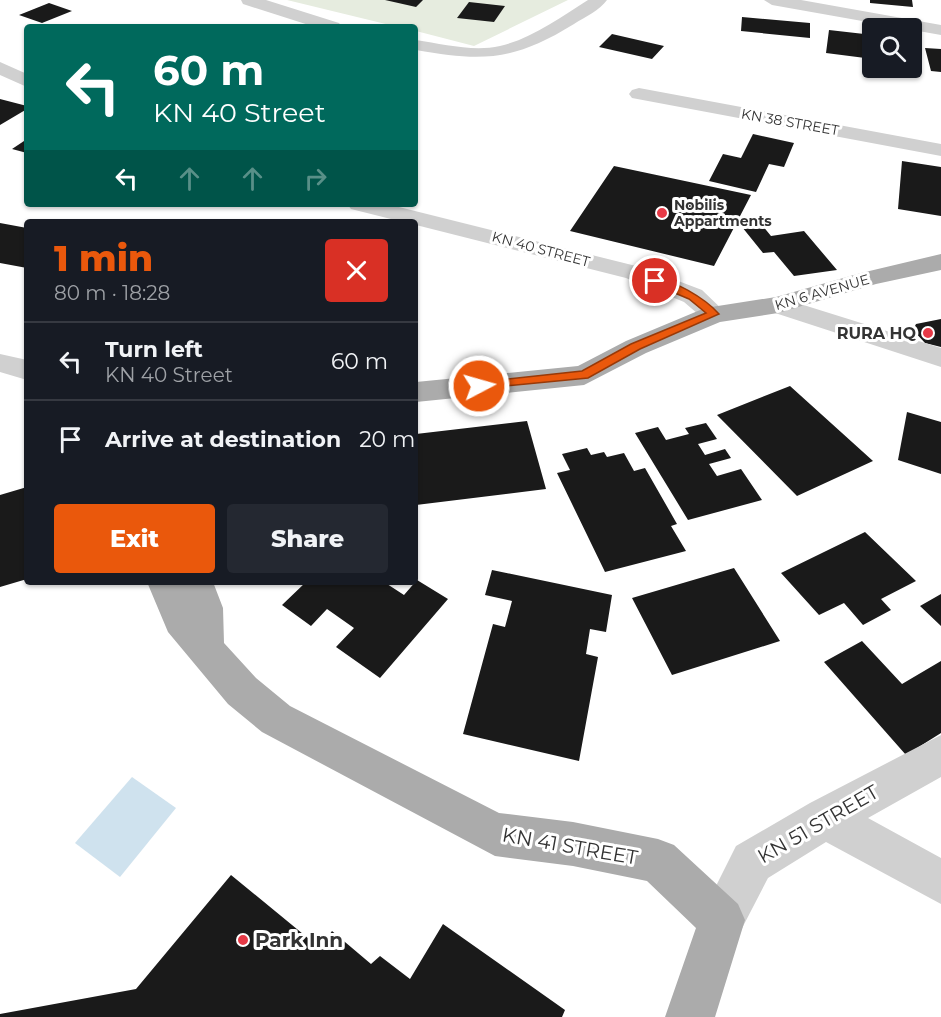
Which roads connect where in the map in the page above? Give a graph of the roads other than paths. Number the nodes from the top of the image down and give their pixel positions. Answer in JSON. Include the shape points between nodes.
{"nodes":[{"id":1,"x":249,"y":0,"type":"edge"},
{"id":2,"x":599,"y":0,"type":"edge"},
{"id":3,"x":772,"y":0,"type":"edge"},
{"id":4,"x":324,"y":24,"type":"edge"},
{"id":5,"x":941,"y":30,"type":"edge"},
{"id":6,"x":418,"y":45,"type":"edge"},
{"id":7,"x":0,"y":68,"type":"edge"},
{"id":8,"x":24,"y":80,"type":"edge"},
{"id":9,"x":639,"y":94,"type":"dead end"},
{"id":10,"x":941,"y":150,"type":"edge"},
{"id":11,"x":371,"y":207,"type":"edge"},
{"id":12,"x":941,"y":262,"type":"edge"},
{"id":13,"x":778,"y":305,"type":"junction"},
{"id":14,"x":714,"y":314,"type":"junction"},
{"id":15,"x":636,"y":347,"type":"junction"},
{"id":16,"x":0,"y":349,"type":"edge"},
{"id":17,"x":24,"y":353,"type":"edge"},
{"id":18,"x":941,"y":358,"type":"edge"},
{"id":19,"x":0,"y":363,"type":"edge"},
{"id":20,"x":24,"y":369,"type":"edge"},
{"id":21,"x":418,"y":374,"type":"edge"},
{"id":22,"x":418,"y":392,"type":"edge"},
{"id":23,"x":166,"y":585,"type":"edge"},
{"id":24,"x":196,"y":585,"type":"edge"},
{"id":25,"x":205,"y":649,"type":"junction"},
{"id":26,"x":941,"y":755,"type":"edge"},
{"id":27,"x":825,"y":818,"type":"junction"},
{"id":28,"x":941,"y":882,"type":"edge"},
{"id":29,"x":722,"y":920,"type":"junction"},
{"id":30,"x":690,"y":1017,"type":"edge"}],
"edges":[{"from":1,"to":4,"type":"street"},
{"from":2,"to":6,"type":"street","via":[[507,50],[449,51]]},
{"from":3,"to":5,"type":"street"},
{"from":7,"to":8,"type":"street"},
{"from":9,"to":10,"type":"street","name":"KN 38 STREET"},
{"from":11,"to":14,"type":"street","name":"KN 40 STREET","via":[[636,273],[693,296]]},
{"from":12,"to":13,"type":"main road","name":"KN 6 AVENUE"},
{"from":13,"to":14,"type":"main road","name":"KN 6 AVENUE"},
{"from":13,"to":18,"type":"street"},
{"from":14,"to":15,"type":"main road","name":"KN 6 AVENUE"},
{"from":15,"to":21,"type":"main road","name":"KN 6 AVENUE","via":[[579,358]]},
{"from":15,"to":22,"type":"main road","name":"KN 6 AVENUE","via":[[584,375]]},
{"from":16,"to":17,"type":"street"},
{"from":19,"to":20,"type":"street"},
{"from":23,"to":25,"type":"main road","name":"KN 41 STREET","via":[[181,621]]},
{"from":24,"to":25,"type":"main road","via":[[205,608]]},
{"from":25,"to":29,"type":"main road","name":"KN 41 STREET","via":[[242,691],[276,719],[372,770],[495,834],[658,861]]},
{"from":26,"to":27,"type":"street","name":"KN 51 STREET"},
{"from":27,"to":28,"type":"street"},
{"from":27,"to":29,"type":"street","name":"KN 51 STREET","via":[[752,862]]},
{"from":29,"to":30,"type":"main road"}]}
